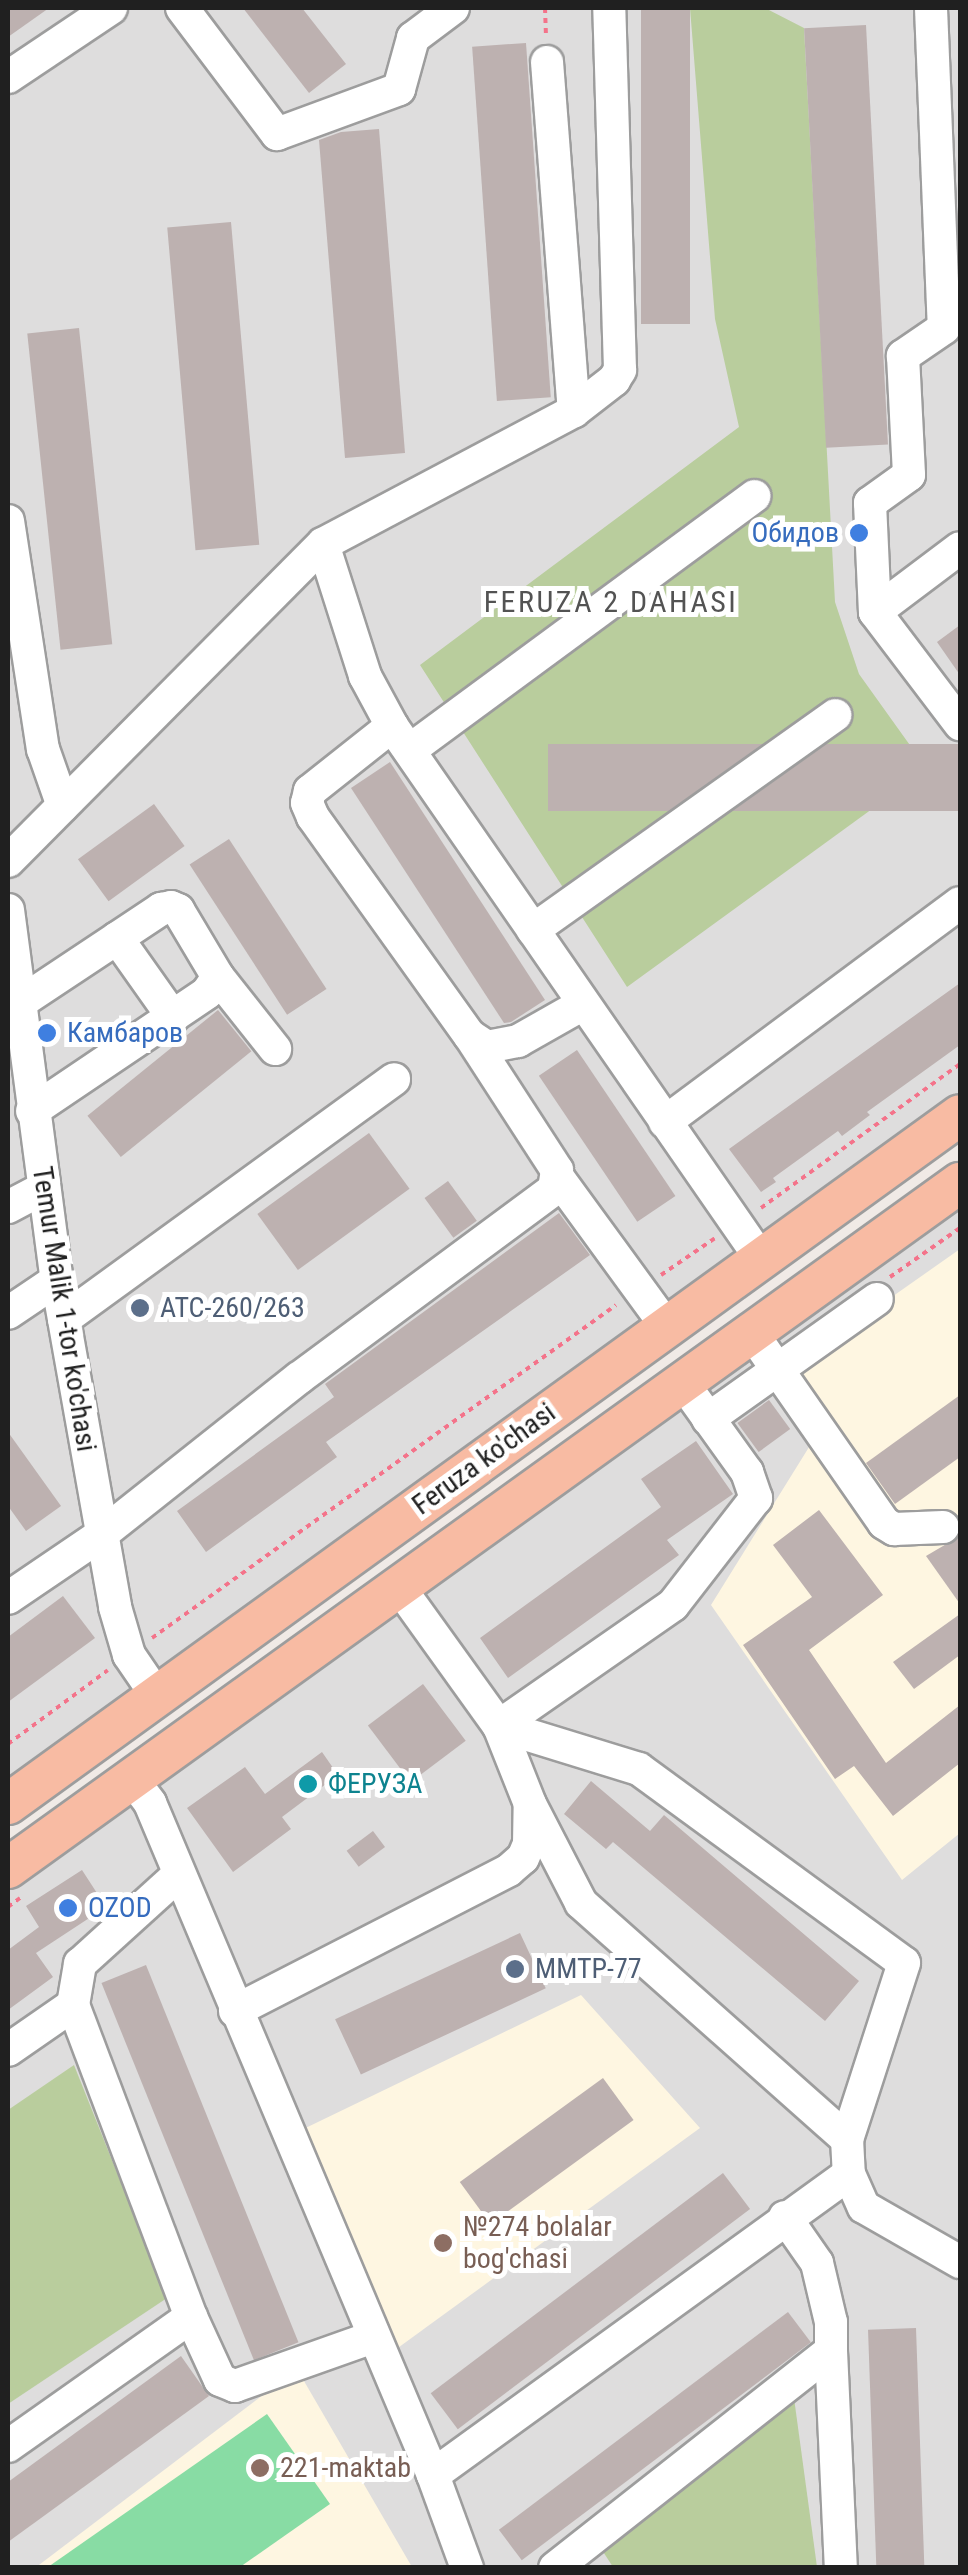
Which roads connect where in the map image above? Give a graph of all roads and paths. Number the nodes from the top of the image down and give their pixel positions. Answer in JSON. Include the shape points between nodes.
{"nodes":[{"id":1,"x":110,"y":8,"type":"edge"},
{"id":2,"x":182,"y":8,"type":"edge"},
{"id":3,"x":453,"y":8,"type":"edge"},
{"id":4,"x":608,"y":8,"type":"edge"},
{"id":5,"x":931,"y":8,"type":"edge"},
{"id":6,"x":548,"y":62,"type":"dead end"},
{"id":7,"x":8,"y":76,"type":"edge"},
{"id":8,"x":960,"y":346,"type":"edge"},
{"id":9,"x":903,"y":356,"type":"junction"},
{"id":10,"x":574,"y":411,"type":"junction"},
{"id":11,"x":755,"y":496,"type":"dead end"},
{"id":12,"x":8,"y":521,"type":"edge"},
{"id":13,"x":323,"y":544,"type":"junction"},
{"id":14,"x":960,"y":548,"type":"edge"},
{"id":15,"x":875,"y":612,"type":"junction"},
{"id":16,"x":835,"y":715,"type":"dead end"},
{"id":17,"x":960,"y":724,"type":"edge"},
{"id":18,"x":401,"y":738,"type":"junction"},
{"id":19,"x":63,"y":806,"type":"junction"},
{"id":20,"x":8,"y":861,"type":"edge"},
{"id":21,"x":960,"y":903,"type":"edge"},
{"id":22,"x":8,"y":910,"type":"edge"},
{"id":23,"x":534,"y":930,"type":"junction"},
{"id":24,"x":118,"y":938,"type":"junction"},
{"id":25,"x":218,"y":978,"type":"junction"},
{"id":26,"x":18,"y":1004,"type":"junction"},
{"id":27,"x":583,"y":1004,"type":"junction"},
{"id":28,"x":173,"y":1016,"type":"junction"},
{"id":29,"x":470,"y":1036,"type":"junction"},
{"id":30,"x":275,"y":1048,"type":"dead end"},
{"id":31,"x":960,"y":1064,"type":"edge"},
{"id":32,"x":394,"y":1078,"type":"dead end"},
{"id":33,"x":32,"y":1111,"type":"junction"},
{"id":34,"x":960,"y":1115,"type":"edge"},
{"id":35,"x":665,"y":1122,"type":"junction"},
{"id":36,"x":559,"y":1179,"type":"junction"},
{"id":37,"x":960,"y":1183,"type":"edge"},
{"id":38,"x":44,"y":1188,"type":"junction"},
{"id":39,"x":836,"y":1205,"type":"junction"},
{"id":40,"x":8,"y":1207,"type":"edge"},
{"id":41,"x":736,"y":1224,"type":"junction"},
{"id":42,"x":866,"y":1250,"type":"junction"},
{"id":43,"x":761,"y":1259,"type":"junction"},
{"id":44,"x":57,"y":1280,"type":"junction"},
{"id":45,"x":640,"y":1289,"type":"junction"},
{"id":46,"x":877,"y":1299,"type":"dead end"},
{"id":47,"x":8,"y":1313,"type":"edge"},
{"id":48,"x":64,"y":1319,"type":"junction"},
{"id":49,"x":667,"y":1327,"type":"junction"},
{"id":50,"x":752,"y":1333,"type":"junction"},
{"id":51,"x":776,"y":1371,"type":"junction"},
{"id":52,"x":683,"y":1382,"type":"junction"},
{"id":53,"x":708,"y":1419,"type":"junction"},
{"id":54,"x":943,"y":1527,"type":"dead end"},
{"id":55,"x":102,"y":1534,"type":"junction"},
{"id":56,"x":13,"y":1584,"type":"edge"},
{"id":57,"x":399,"y":1586,"type":"junction"},
{"id":58,"x":129,"y":1655,"type":"junction"},
{"id":59,"x":157,"y":1696,"type":"junction"},
{"id":60,"x":499,"y":1726,"type":"junction"},
{"id":61,"x":8,"y":1744,"type":"edge"},
{"id":62,"x":132,"y":1779,"type":"junction"},
{"id":63,"x":8,"y":1804,"type":"edge"},
{"id":64,"x":530,"y":1804,"type":"junction"},
{"id":65,"x":8,"y":1868,"type":"edge"},
{"id":66,"x":177,"y":1876,"type":"junction"},
{"id":67,"x":73,"y":2005,"type":"junction"},
{"id":68,"x":235,"y":2011,"type":"junction"},
{"id":69,"x":8,"y":2050,"type":"edge"},
{"id":70,"x":847,"y":2139,"type":"junction"},
{"id":71,"x":849,"y":2174,"type":"junction"},
{"id":72,"x":785,"y":2217,"type":"junction"},
{"id":73,"x":960,"y":2262,"type":"edge"},
{"id":74,"x":191,"y":2317,"type":"junction"},
{"id":75,"x":373,"y":2338,"type":"junction"},
{"id":76,"x":831,"y":2352,"type":"junction"},
{"id":77,"x":8,"y":2446,"type":"edge"},
{"id":78,"x":434,"y":2475,"type":"junction"},
{"id":79,"x":589,"y":2557,"type":"edge"},
{"id":80,"x":467,"y":2568,"type":"edge"},
{"id":81,"x":554,"y":2568,"type":"edge"},
{"id":82,"x":841,"y":2568,"type":"edge"}],
"edges":[{"from":1,"to":7,"type":"street"},
{"from":2,"to":3,"type":"street","via":[[277,134],[399,88],[412,38]]},
{"from":4,"to":10,"type":"street","via":[[620,370]]},
{"from":5,"to":9,"type":"street","via":[[944,328]]},
{"from":6,"to":10,"type":"street"},
{"from":8,"to":9,"type":"street"},
{"from":9,"to":15,"type":"street","via":[[909,475],[870,503]]},
{"from":10,"to":13,"type":"street"},
{"from":11,"to":18,"type":"street"},
{"from":12,"to":19,"type":"street","via":[[43,749]]},
{"from":13,"to":18,"type":"street","via":[[365,676]]},
{"from":13,"to":19,"type":"street"},
{"from":14,"to":15,"type":"street"},
{"from":15,"to":17,"type":"street"},
{"from":16,"to":23,"type":"street"},
{"from":18,"to":23,"type":"street"},
{"from":18,"to":29,"type":"street","via":[[310,791],[307,803]]},
{"from":19,"to":20,"type":"street"},
{"from":21,"to":35,"type":"street"},
{"from":22,"to":26,"type":"street","name":"Temur Malik 1-tor ko'chasi"},
{"from":23,"to":27,"type":"street"},
{"from":24,"to":25,"type":"street","via":[[161,909],[178,910]]},
{"from":24,"to":26,"type":"street"},
{"from":24,"to":28,"type":"street"},
{"from":25,"to":28,"type":"street","via":[[208,993]]},
{"from":25,"to":30,"type":"street"},
{"from":26,"to":33,"type":"street","name":"Temur Malik 1-tor ko'chasi"},
{"from":27,"to":29,"type":"street","via":[[518,1041],[486,1047]]},
{"from":27,"to":35,"type":"street"},
{"from":28,"to":33,"type":"street"},
{"from":29,"to":36,"type":"street"},
{"from":31,"to":41,"type":"path"},
{"from":32,"to":48,"type":"street"},
{"from":33,"to":38,"type":"street","name":"Temur Malik 1-tor ko'chasi"},
{"from":34,"to":39,"type":"main road","name":"Feruza ko'chasi"},
{"from":35,"to":41,"type":"street"},
{"from":36,"to":45,"type":"street"},
{"from":36,"to":55,"type":"street"},
{"from":37,"to":42,"type":"main road","name":"Feruza ko'chasi"},
{"from":38,"to":40,"type":"street"},
{"from":38,"to":44,"type":"street","name":"Temur Malik 1-tor ko'chasi"},
{"from":39,"to":42,"type":"main road","via":[[866,1218]]},
{"from":39,"to":43,"type":"main road","name":"Feruza ko'chasi"},
{"from":41,"to":43,"type":"street"},
{"from":41,"to":45,"type":"path"},
{"from":42,"to":50,"type":"main road","name":"Feruza ko'chasi"},
{"from":43,"to":49,"type":"main road","name":"Feruza ko'chasi"},
{"from":44,"to":47,"type":"street"},
{"from":44,"to":48,"type":"street","name":"Temur Malik 1-tor ko'chasi"},
{"from":45,"to":49,"type":"street"},
{"from":45,"to":58,"type":"path"},
{"from":46,"to":51,"type":"street"},
{"from":48,"to":55,"type":"street","name":"Temur Malik 1-tor ko'chasi"},
{"from":49,"to":59,"type":"main road","name":"Feruza ko'chasi"},
{"from":50,"to":51,"type":"street"},
{"from":50,"to":52,"type":"main road","name":"Feruza ko'chasi"},
{"from":51,"to":53,"type":"street"},
{"from":51,"to":54,"type":"street","via":[[884,1523],[894,1529]]},
{"from":52,"to":53,"type":"street"},
{"from":52,"to":57,"type":"main road","name":"Feruza ko'chasi"},
{"from":53,"to":60,"type":"street","via":[[747,1472],[756,1498],[673,1605]]},
{"from":55,"to":56,"type":"street"},
{"from":55,"to":58,"type":"street","name":"Temur Malik 1-tor ko'chasi"},
{"from":57,"to":60,"type":"street"},
{"from":57,"to":62,"type":"main road","name":"Feruza ko'chasi"},
{"from":58,"to":59,"type":"street","name":"Temur Malik 1-tor ko'chasi"},
{"from":58,"to":61,"type":"path"},
{"from":59,"to":63,"type":"main road","name":"Feruza ko'chasi"},
{"from":60,"to":64,"type":"street"},
{"from":60,"to":70,"type":"street","via":[[639,1769],[904,1963]]},
{"from":62,"to":65,"type":"main road","name":"Feruza ko'chasi"},
{"from":62,"to":66,"type":"street","via":[[150,1803]]},
{"from":64,"to":68,"type":"street","via":[[528,1844],[509,1870]]},
{"from":64,"to":70,"type":"street","via":[[581,1903]]},
{"from":66,"to":67,"type":"street","via":[[80,1964]]},
{"from":66,"to":68,"type":"street"},
{"from":67,"to":69,"type":"street"},
{"from":67,"to":74,"type":"street"},
{"from":68,"to":75,"type":"street"},
{"from":70,"to":71,"type":"street"},
{"from":71,"to":72,"type":"street"},
{"from":71,"to":73,"type":"street","via":[[864,2208]]},
{"from":72,"to":76,"type":"street","via":[[817,2263]]},
{"from":72,"to":78,"type":"street"},
{"from":74,"to":75,"type":"street","via":[[220,2380],[235,2386]]},
{"from":74,"to":77,"type":"street"},
{"from":75,"to":78,"type":"street"},
{"from":76,"to":79,"type":"street"},
{"from":76,"to":82,"type":"street"},
{"from":78,"to":80,"type":"street"},
{"from":79,"to":81,"type":"street"}]}
